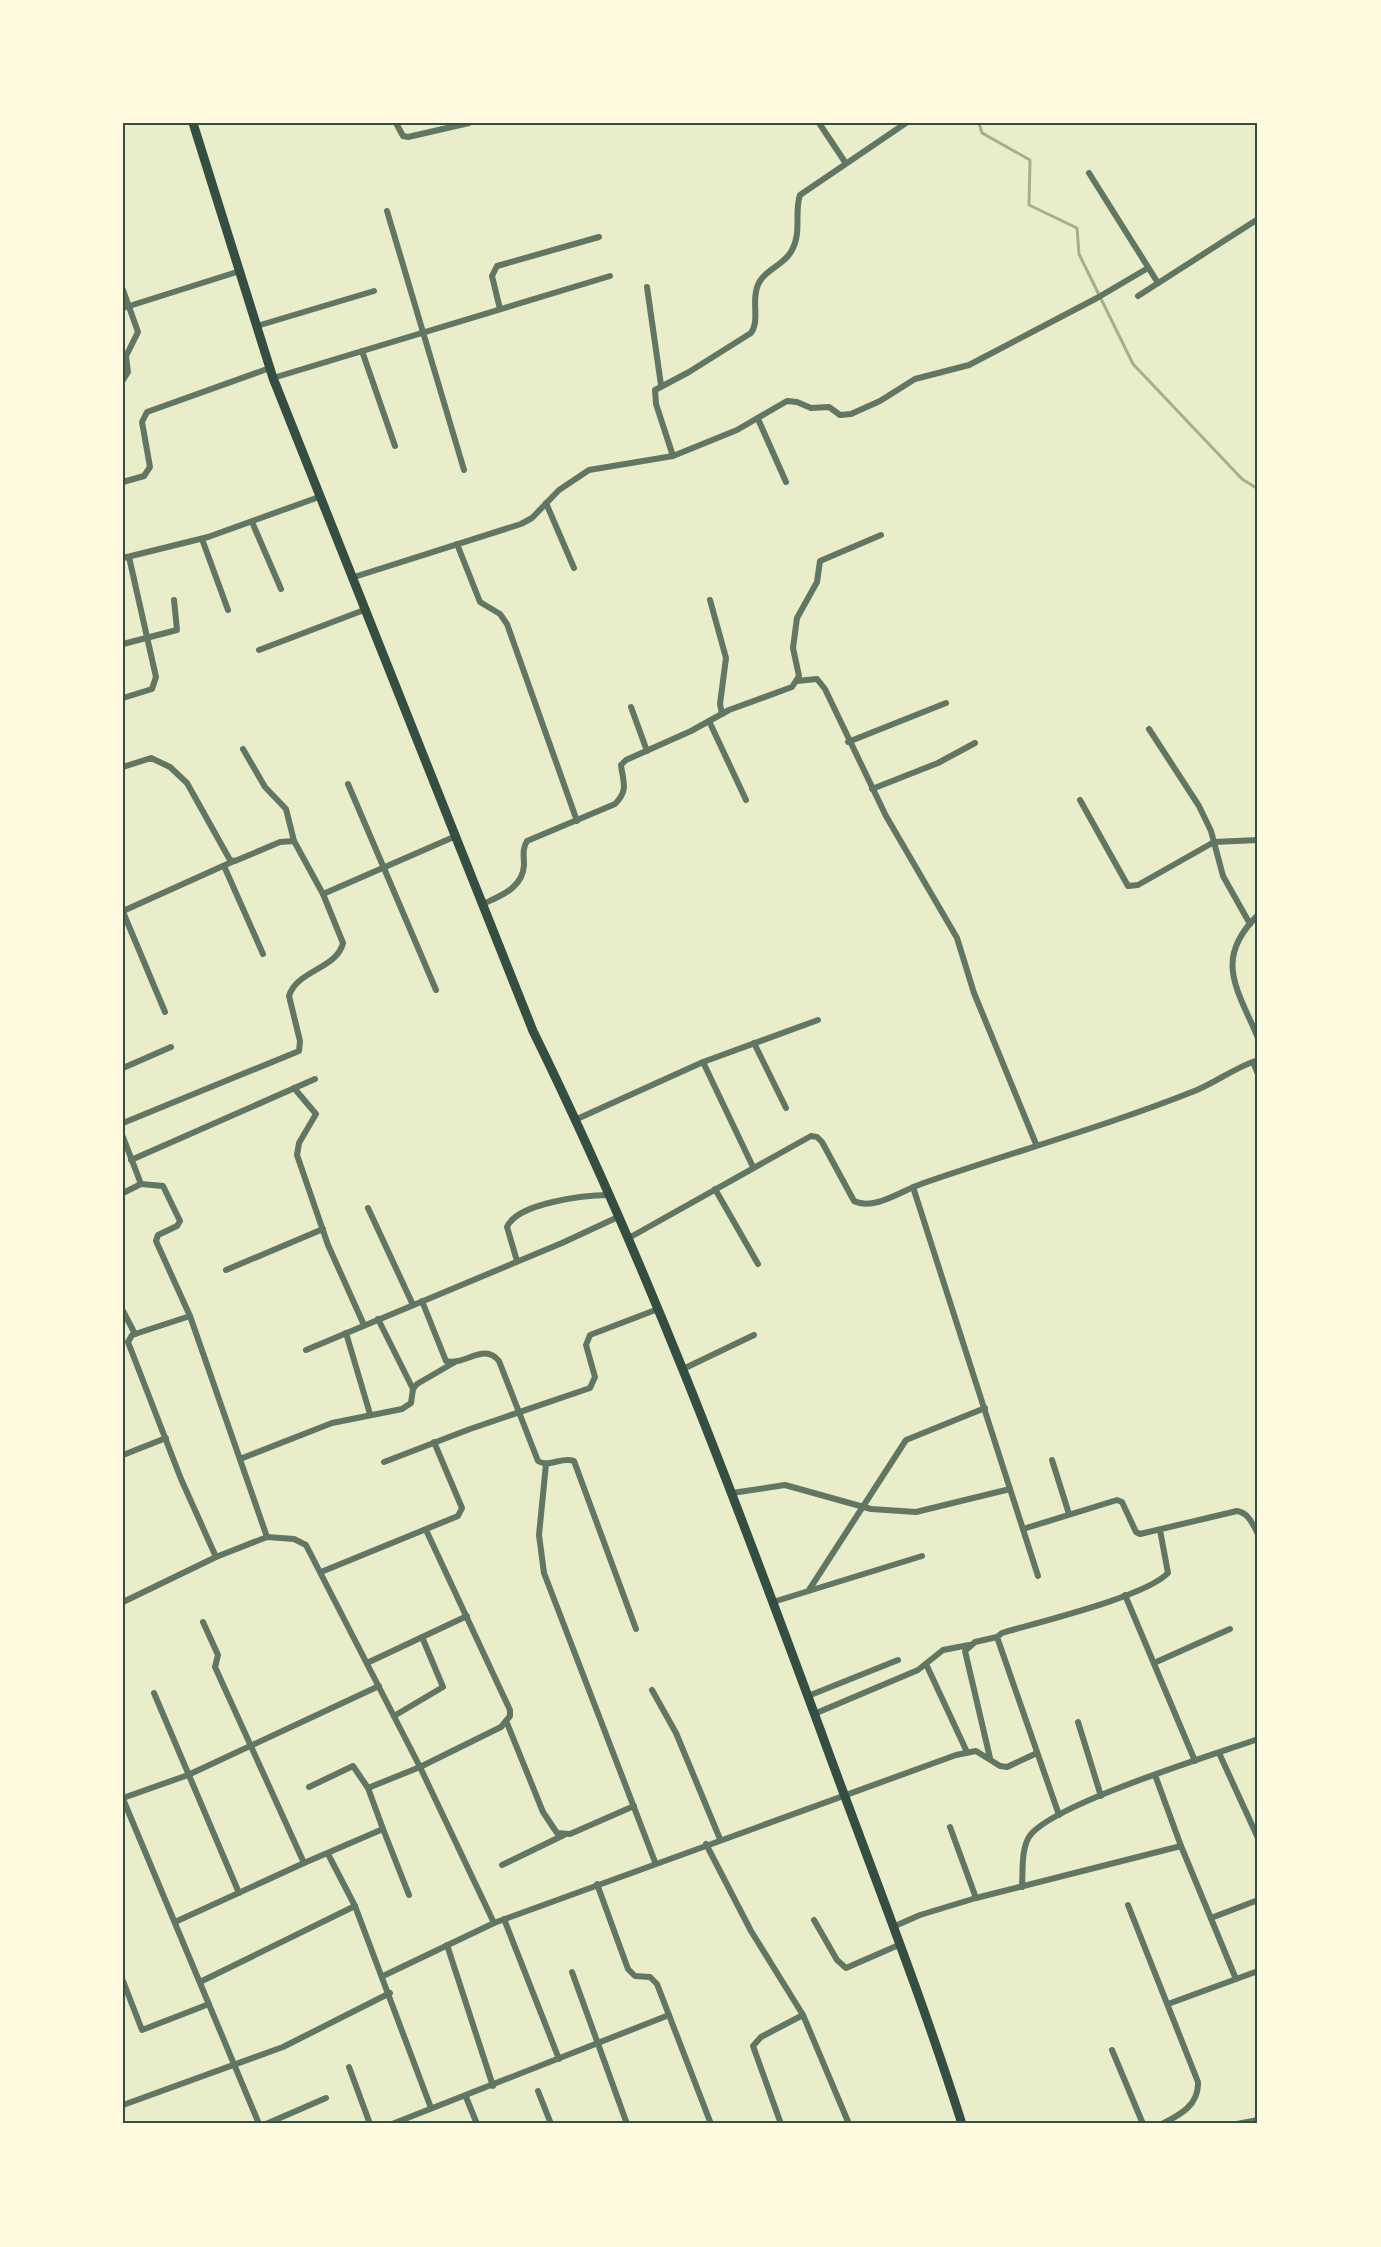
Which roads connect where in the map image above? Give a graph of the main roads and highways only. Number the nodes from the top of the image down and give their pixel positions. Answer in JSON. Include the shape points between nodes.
{"nodes":[{"id":1,"x":193,"y":123,"type":"edge"},
{"id":2,"x":962,"y":2124,"type":"edge"}],
"edges":[{"from":1,"to":2,"type":"main road","via":[[273,378],[533,1030],[577,1119],[732,1493],[895,1926]]}]}
